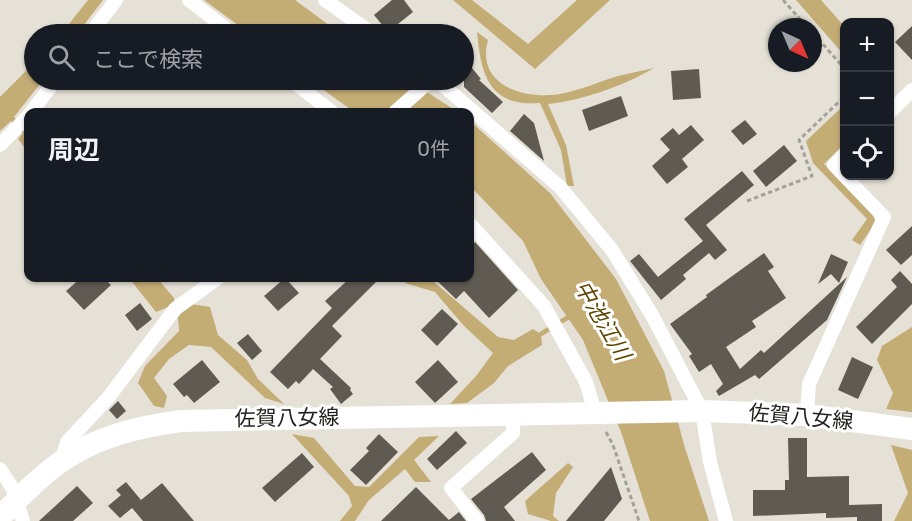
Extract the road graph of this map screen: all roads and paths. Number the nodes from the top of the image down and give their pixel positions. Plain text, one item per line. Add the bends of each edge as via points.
1 (117, 0) edge
2 (189, 0) edge
3 (324, 0) edge
4 (783, 0) edge
5 (799, 18) edge
6 (98, 24) edge
7 (220, 24) edge
8 (359, 24) edge
9 (822, 43) edge
10 (840, 63) edge
11 (48, 90) edge
12 (304, 90) edge
13 (421, 90) edge
14 (445, 90) edge
15 (912, 90) edge
16 (840, 101) edge
17 (35, 108) edge
18 (327, 108) edge
19 (401, 108) edge
20 (466, 108) edge
21 (894, 108) edge
22 (474, 115) edge
23 (24, 120) edge
24 (0, 145) edge
25 (840, 159) edge
26 (840, 171) edge
27 (848, 180) edge
28 (747, 201) dead end
29 (474, 228) edge
30 (212, 282) edge
31 (696, 411) junction
32 (600, 412) junction
33 (513, 413) junction
34 (807, 415) junction
35 (912, 429) edge
36 (61, 462) junction
37 (0, 469) edge
38 (20, 511) edge
39 (0, 517) edge
40 (477, 521) edge
41 (639, 521) edge
42 (726, 521) edge

1 - 6 street
2 - 7 street
3 - 8 street
4 - 5 path
9 - 10 path
11 - 17 street
12 - 18 street
13 - 19 street
14 - 20 street
15 - 21 street
16 - 28 path via 799,140 812,176
22 - 31 street via 560,187 612,250 652,315
23 - 24 street
25 - 26 street via 834,165
27 - 34 street via 884,217 809,384
29 - 32 street via 544,306
30 - 36 street via 178,306 108,398 67,442
31 - 32 main road, 佐賀八女線
31 - 34 main road, 佐賀八女線
31 - 42 street
32 - 33 main road, 佐賀八女線
32 - 41 path
33 - 36 main road, 佐賀八女線 via 181,421 118,433
33 - 40 street via 513,432 452,488
34 - 35 main road, 佐賀八女線
36 - 38 main road, 佐賀八女線
37 - 38 street via 13,489
38 - 39 main road, 佐賀八女線

